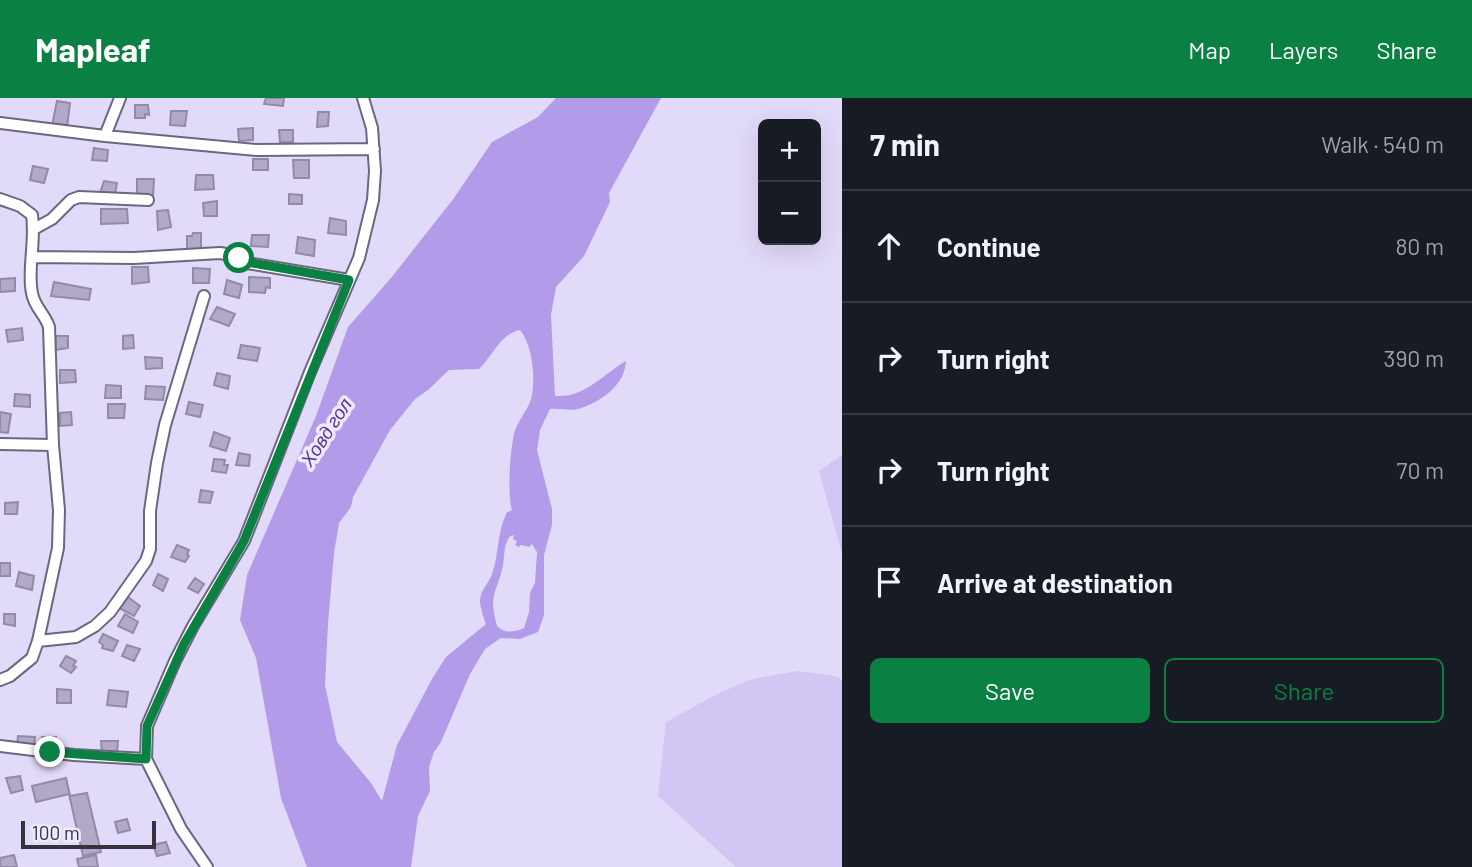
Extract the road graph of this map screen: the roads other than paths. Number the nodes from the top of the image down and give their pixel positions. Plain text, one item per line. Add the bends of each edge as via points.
1 (120, 98) edge
2 (363, 98) edge
3 (0, 123) edge
4 (105, 136) junction
5 (374, 149) junction
6 (0, 199) edge
7 (148, 200) dead end
8 (34, 229) junction
9 (33, 257) junction
10 (349, 280) junction
11 (204, 296) dead end
12 (0, 444) edge
13 (52, 445) junction
14 (38, 641) junction
15 (0, 680) edge
16 (0, 746) edge
17 (146, 759) junction
18 (207, 867) edge

1 - 4 street
2 - 5 street
3 - 4 street
4 - 5 street via 257,150
5 - 10 street via 373,200
6 - 8 street via 20,205 32,215
7 - 8 street via 79,197
8 - 9 street
9 - 10 street via 220,253
9 - 13 street via 32,293 49,327
10 - 17 street via 244,541 194,626 147,726
11 - 14 street via 165,425 146,561 95,626 76,638
12 - 13 street
13 - 14 street via 58,548
14 - 15 street via 32,658
16 - 17 street
17 - 18 street via 181,829

